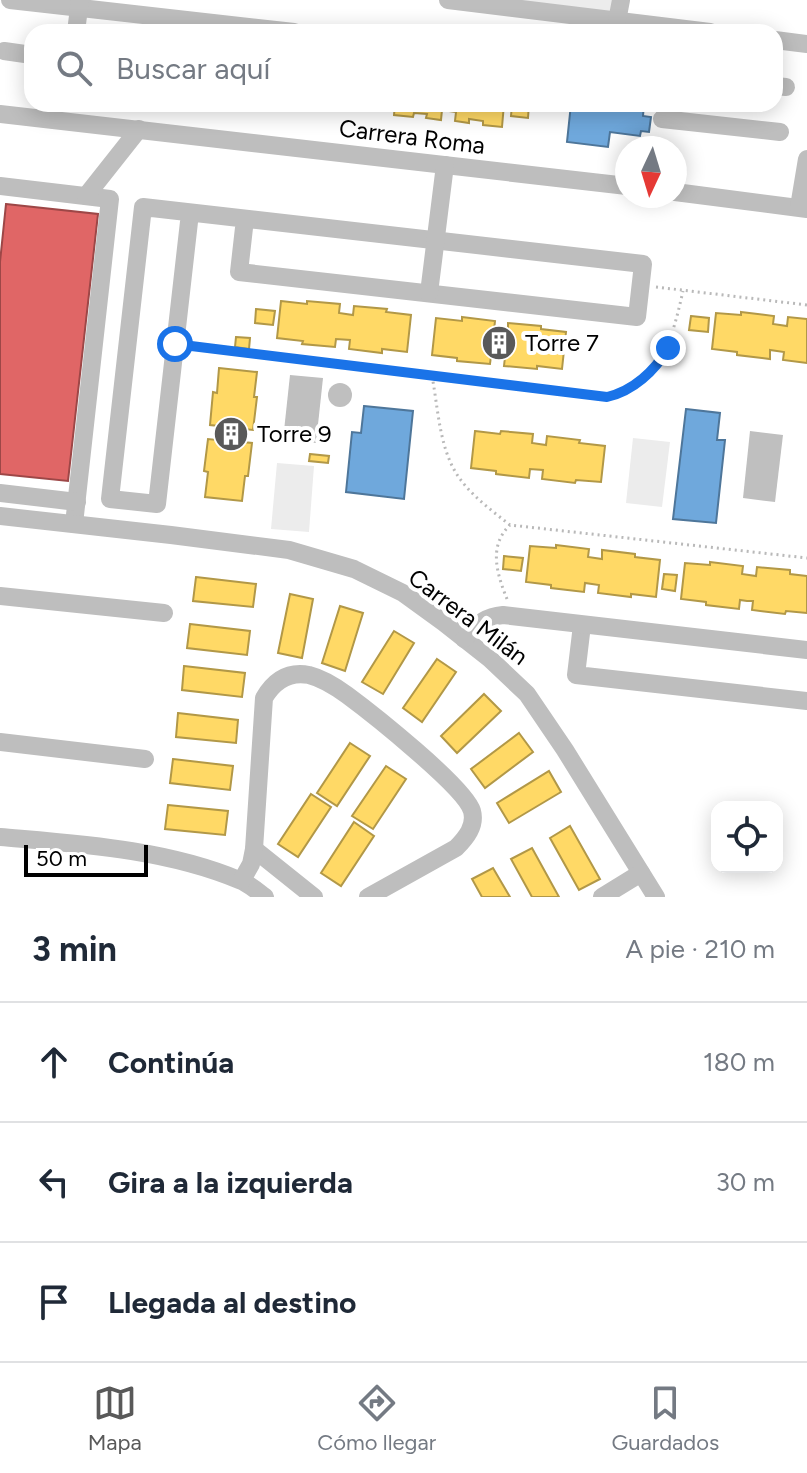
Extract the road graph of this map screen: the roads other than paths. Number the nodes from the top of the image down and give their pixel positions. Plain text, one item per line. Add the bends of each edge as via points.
1 (10, 0) edge
2 (448, 0) edge
3 (621, 0) edge
4 (80, 4) edge
5 (617, 21) junction
6 (77, 24) edge
7 (233, 24) edge
8 (642, 24) edge
9 (783, 41) edge
10 (807, 44) edge
11 (4, 51) dead end
12 (24, 54) edge
13 (698, 113) edge
14 (0, 114) edge
15 (662, 119) dead end
16 (139, 129) junction
17 (780, 132) dead end
18 (807, 159) edge
19 (445, 165) junction
20 (615, 185) edge
21 (0, 186) edge
22 (687, 194) edge
23 (86, 196) junction
24 (803, 208) edge
25 (190, 213) junction
26 (245, 219) junction
27 (436, 240) junction
28 (429, 293) junction
29 (0, 493) edge
30 (77, 502) junction
31 (0, 516) edge
32 (74, 524) junction
33 (0, 596) edge
34 (164, 613) dead end
35 (582, 625) junction
36 (464, 639) junction
37 (807, 650) edge
38 (807, 701) edge
39 (0, 742) edge
40 (145, 759) dead end
41 (0, 837) edge
42 (254, 849) junction
43 (641, 873) junction
44 (242, 880) junction
45 (265, 897) edge
46 (314, 897) edge
47 (368, 897) edge
48 (602, 897) edge
49 (656, 897) edge

1 - 4 street
2 - 5 street
3 - 5 street
4 - 6 street
4 - 7 street
5 - 8 street
9 - 10 street
11 - 12 street
13 - 15 street
13 - 17 street
14 - 16 street, Carrera Roma
16 - 19 street, Carrera Roma
16 - 23 street
18 - 24 street
19 - 20 street, Carrera Roma
19 - 27 street
21 - 23 street
22 - 24 street
23 - 30 street via 110,199
25 - 25 street via 157,504 110,499 143,207
25 - 26 street
26 - 27 street
26 - 28 street via 239,272
27 - 28 street
27 - 28 street via 643,264 637,317
29 - 30 street
30 - 32 street
31 - 32 street, Carrera Milán
32 - 36 street, Carrera Milán via 289,550 354,569 403,593
33 - 34 street
35 - 36 street via 503,615 488,617
35 - 37 street
35 - 38 street via 576,675
36 - 43 street, Carrera Milán via 527,694
39 - 40 street
41 - 44 street via 111,847
42 - 44 street
42 - 46 street
42 - 47 street via 264,698 279,679 308,675 345,694 438,770 471,807 469,833 456,848
43 - 48 street
43 - 49 street, Carrera Milán
44 - 45 street

